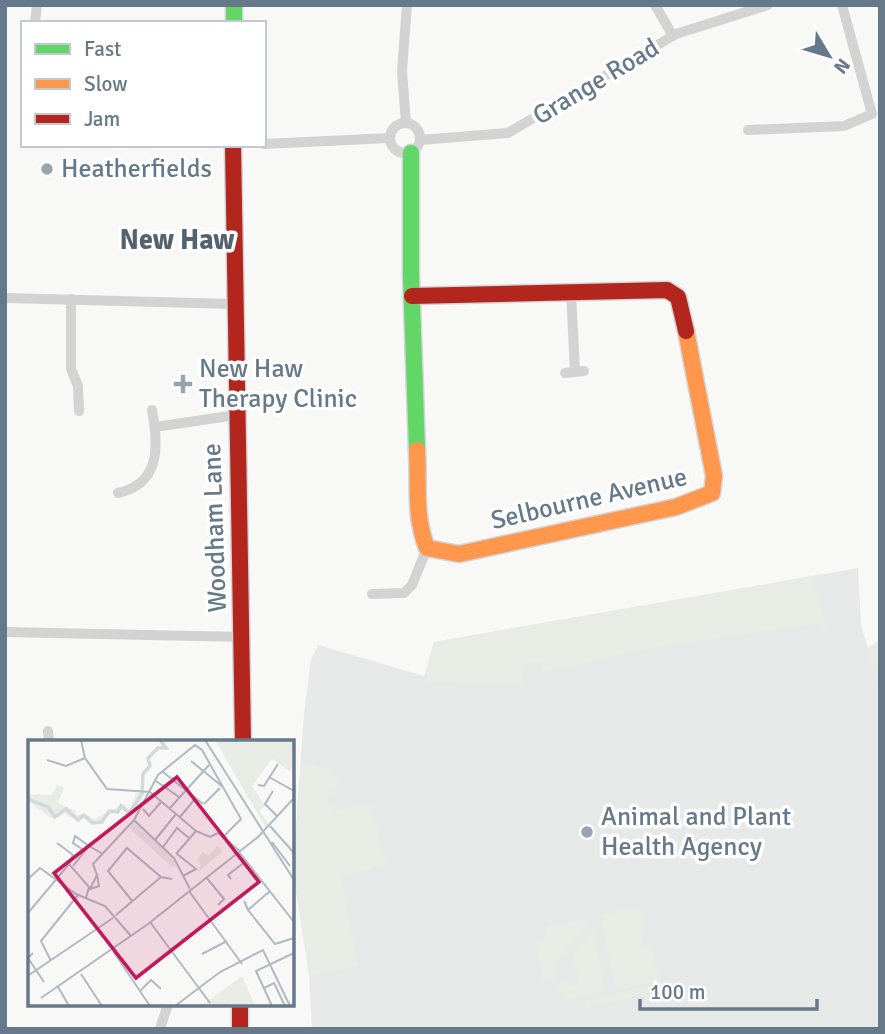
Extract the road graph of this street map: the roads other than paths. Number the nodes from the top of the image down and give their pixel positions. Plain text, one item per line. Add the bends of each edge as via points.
1 (407, 5) edge
2 (655, 5) edge
3 (768, 5) edge
4 (842, 5) edge
5 (673, 36) junction
6 (406, 123) junction
7 (748, 130) dead end
8 (389, 138) junction
9 (266, 144) edge
10 (416, 146) junction
11 (233, 147) edge
12 (571, 292) junction
13 (412, 296) junction
14 (5, 298) edge
15 (71, 299) junction
16 (233, 304) junction
17 (575, 372) dead end
18 (152, 410) dead end
19 (79, 411) dead end
20 (236, 415) junction
21 (155, 427) junction
22 (146, 480) junction
23 (157, 488) dead end
24 (118, 494) dead end
25 (427, 548) junction
26 (372, 594) dead end
27 (392, 594) junction
28 (392, 606) dead end
29 (5, 632) edge
30 (244, 637) junction
31 (243, 740) edge
32 (167, 1006) edge
33 (240, 1006) edge
34 (160, 1029) edge
35 (240, 1029) edge

1 - 6 street via 402,71
2 - 5 street
3 - 5 street, Grange Road
4 - 7 street via 872,114 844,126
5 - 10 street, Grange Road via 508,133
6 - 8 street via 397,125
6 - 10 street via 418,131
8 - 9 street
8 - 10 street via 396,151
10 - 13 street
11 - 16 street, Woodham Lane
12 - 13 street, Selbourne Avenue
12 - 17 street
12 - 25 street, Selbourne Avenue via 667,290 678,297 714,477 712,493 676,508 459,554
13 - 25 street via 421,526
14 - 15 street
15 - 16 street
15 - 19 street via 71,369 78,386
16 - 20 street, Woodham Lane
18 - 21 street
20 - 21 street
20 - 30 street, Woodham Lane
21 - 22 street via 153,467
22 - 23 street
22 - 24 street
25 - 27 street via 412,585 404,593
26 - 27 street
27 - 28 street
29 - 30 street
30 - 31 street, Woodham Lane
32 - 34 street
33 - 35 street

